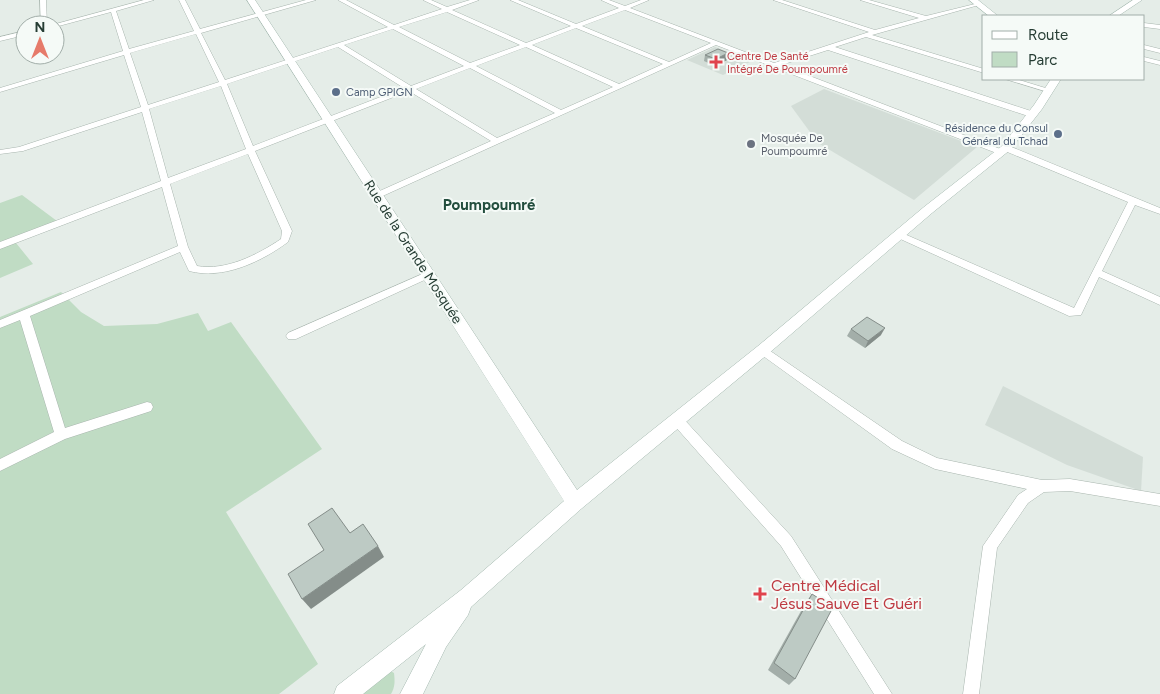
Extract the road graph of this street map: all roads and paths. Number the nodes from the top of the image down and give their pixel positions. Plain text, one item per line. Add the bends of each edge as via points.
1 (43, 0) edge
2 (116, 0) edge
3 (151, 0) edge
4 (182, 0) edge
5 (251, 0) edge
6 (313, 0) edge
7 (341, 0) edge
8 (426, 0) edge
9 (476, 0) edge
10 (513, 0) edge
11 (604, 0) edge
12 (646, 0) edge
13 (776, 0) edge
14 (862, 0) edge
15 (1138, 0) edge
16 (975, 2) edge
17 (625, 8) junction
18 (116, 9) junction
19 (447, 9) junction
20 (44, 15) edge
21 (260, 15) junction
22 (993, 15) edge
23 (1115, 15) edge
24 (925, 18) junction
25 (65, 22) edge
26 (1145, 25) edge
27 (395, 26) junction
28 (576, 26) junction
29 (1160, 27) edge
30 (198, 32) junction
31 (875, 32) junction
32 (15, 35) edge
33 (865, 36) junction
34 (898, 37) junction
35 (0, 39) edge
36 (716, 43) junction
37 (339, 45) junction
38 (523, 45) junction
39 (827, 47) junction
40 (1145, 47) edge
41 (1160, 51) edge
42 (127, 52) junction
43 (1145, 59) edge
44 (290, 61) junction
45 (1160, 63) edge
46 (668, 64) junction
47 (774, 64) junction
48 (468, 67) junction
49 (982, 70) edge
50 (1016, 80) edge
51 (223, 83) junction
52 (1052, 85) edge
53 (617, 86) junction
54 (411, 88) junction
55 (0, 90) edge
56 (145, 108) junction
57 (560, 112) junction
58 (1031, 114) junction
59 (328, 119) junction
60 (496, 141) junction
61 (250, 149) junction
62 (1004, 150) junction
63 (2, 152) edge
64 (167, 182) junction
65 (376, 196) junction
66 (1132, 201) junction
67 (1160, 211) edge
68 (899, 236) junction
69 (0, 246) edge
70 (183, 247) junction
71 (1096, 272) junction
72 (427, 275) junction
73 (1160, 301) edge
74 (24, 314) junction
75 (0, 324) edge
76 (292, 336) dead end
77 (763, 350) junction
78 (147, 407) dead end
79 (677, 420) junction
80 (61, 435) junction
81 (0, 464) edge
82 (1042, 486) junction
83 (1160, 500) edge
84 (575, 503) junction
85 (468, 597) junction
86 (886, 692) edge
87 (345, 694) edge
88 (411, 694) edge
89 (971, 694) edge

1 - 20 street
2 - 18 street
3 - 18 street
4 - 30 street
5 - 21 main road, Rue de la Grande Mosquée
6 - 21 street
7 - 27 street
8 - 19 street
9 - 19 street
10 - 28 street
11 - 17 street
12 - 17 street
13 - 31 street
14 - 24 street
15 - 23 main road
16 - 22 main road
16 - 24 street
17 - 28 street
17 - 36 street
18 - 25 street
18 - 42 street
19 - 27 street
19 - 38 street
21 - 30 street
21 - 44 main road, Rue de la Grande Mosquée
24 - 34 street
26 - 29 street
27 - 37 street
27 - 48 street
28 - 38 street
28 - 46 street
30 - 42 street
30 - 51 street
31 - 33 street
31 - 34 street
32 - 35 street
33 - 34 street
33 - 39 street
34 - 49 street
36 - 46 street
36 - 47 street
37 - 44 street
37 - 54 street
38 - 48 street
38 - 53 street
39 - 47 street
39 - 58 street
40 - 41 street
42 - 55 street
42 - 56 street
43 - 45 street
44 - 51 street
44 - 59 main road, Rue de la Grande Mosquée
46 - 53 street
47 - 62 street
48 - 54 street
48 - 57 street
50 - 52 street
51 - 56 street
51 - 61 street
52 - 58 main road
53 - 57 street
54 - 59 street
54 - 60 street
56 - 63 street
56 - 64 street
57 - 60 street
58 - 62 main road
59 - 61 street
59 - 65 main road, Rue de la Grande Mosquée
60 - 65 street
61 - 64 street
61 - 70 street via 287,231 285,240 245,262 209,272 193,269
62 - 66 street
62 - 68 main road
64 - 69 street
64 - 70 street
65 - 72 main road, Rue de la Grande Mosquée
66 - 67 street
66 - 71 street
68 - 71 street via 1069,312 1077,312
68 - 77 main road
70 - 74 street
71 - 73 street
72 - 76 street
72 - 84 main road, Rue de la Grande Mosquée
74 - 75 street
74 - 80 street
77 - 79 main road
77 - 82 street via 897,445 935,463
78 - 80 street
79 - 84 main road
79 - 86 street via 786,541
80 - 81 street
82 - 83 street via 1070,485
82 - 89 street via 1023,499 990,546
84 - 85 main road
85 - 87 main road
85 - 88 main road

